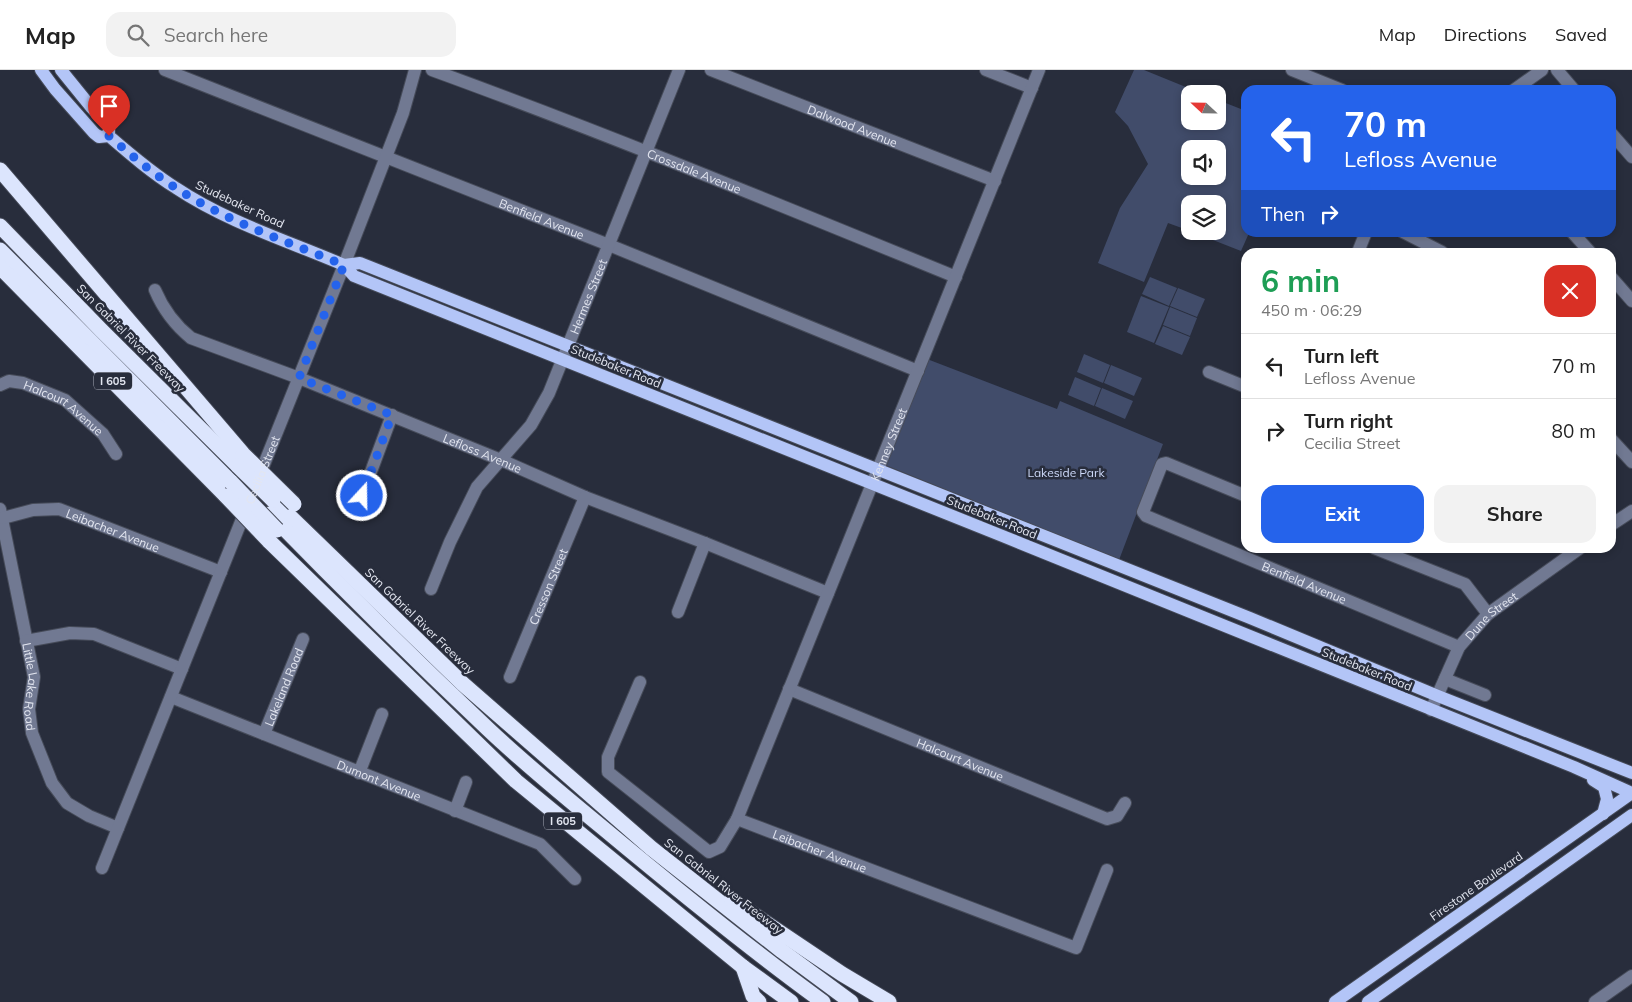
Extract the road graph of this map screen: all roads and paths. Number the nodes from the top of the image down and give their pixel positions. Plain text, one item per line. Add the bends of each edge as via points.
1 (41, 70) edge
2 (61, 70) edge
3 (165, 70) edge
4 (415, 70) edge
5 (432, 70) edge
6 (679, 70) edge
7 (711, 70) edge
8 (986, 70) edge
9 (1040, 70) edge
10 (1292, 70) edge
11 (1542, 70) edge
12 (1557, 70) edge
13 (1330, 85) edge
14 (1521, 85) edge
15 (1570, 85) edge
16 (1032, 88) junction
17 (109, 136) junction
18 (1616, 139) edge
19 (646, 151) junction
20 (385, 157) junction
21 (1632, 157) edge
22 (0, 164) edge
23 (0, 170) edge
24 (995, 181) junction
25 (20, 194) junction
26 (0, 226) edge
27 (1413, 237) edge
28 (1576, 237) edge
29 (609, 245) junction
30 (1434, 248) edge
31 (1586, 248) edge
32 (0, 250) edge
33 (344, 265) junction
34 (0, 267) edge
35 (956, 277) junction
36 (1616, 283) edge
37 (155, 290) dead end
38 (1632, 301) edge
39 (568, 346) junction
40 (562, 359) junction
41 (918, 371) junction
42 (1209, 372) dead end
43 (299, 378) junction
44 (0, 385) edge
45 (1241, 385) edge
46 (392, 415) junction
47 (1616, 444) edge
48 (116, 454) dead end
49 (501, 460) junction
50 (1632, 462) edge
51 (878, 470) junction
52 (234, 475) junction
53 (872, 484) junction
54 (1241, 494) edge
55 (585, 497) junction
56 (270, 506) junction
57 (1632, 511) edge
58 (356, 512) dead end
59 (1, 513) edge
60 (1616, 522) edge
61 (273, 536) junction
62 (705, 543) junction
63 (1387, 553) edge
64 (1571, 553) edge
65 (220, 572) junction
66 (431, 589) dead end
67 (828, 593) junction
68 (378, 600) junction
69 (678, 612) dead end
70 (1488, 614) junction
71 (303, 638) dead end
72 (26, 641) junction
73 (1460, 647) junction
74 (182, 669) junction
75 (510, 677) dead end
76 (1445, 679) junction
77 (640, 682) dead end
78 (789, 689) junction
79 (1485, 695) dead end
80 (1438, 696) junction
81 (171, 697) junction
82 (1432, 710) junction
83 (382, 714) dead end
84 (1456, 720) junction
85 (1505, 722) junction
86 (264, 734) junction
87 (1494, 735) junction
88 (1542, 737) junction
89 (1574, 767) junction
90 (359, 773) junction
91 (1632, 773) edge
92 (466, 782) dead end
93 (1632, 793) edge
94 (1125, 803) dead end
95 (455, 811) junction
96 (1603, 814) junction
97 (1632, 815) edge
98 (737, 818) junction
99 (118, 828) junction
100 (651, 848) junction
101 (102, 868) dead end
102 (1107, 870) dead end
103 (575, 879) dead end
104 (1506, 882) junction
105 (1516, 898) junction
106 (1473, 905) junction
107 (1483, 921) junction
108 (1396, 958) junction
109 (743, 967) junction
110 (1407, 974) junction
111 (1632, 976) edge
112 (759, 1002) edge
113 (791, 1002) edge
114 (813, 1002) edge
115 (823, 1002) edge
116 (851, 1002) edge
117 (889, 1002) edge
118 (1335, 1002) edge
119 (1368, 1002) edge
120 (1595, 1002) edge

1 - 17 main road, Studebaker Road via 94,133 99,137
2 - 17 main road, Studebaker Road via 109,126
3 - 20 street, Benfield Avenue
4 - 20 street, Cecilia Street via 403,113
5 - 19 street, Crossdale Avenue
6 - 19 street, Hermes Street
7 - 24 street, Dalwood Avenue
8 - 16 street
9 - 16 street, Kenney Street
10 - 13 street
11 - 14 street
12 - 15 street
16 - 24 street, Kenney Street
17 - 33 main road, Studebaker Road via 157,175 204,204
18 - 21 street
19 - 29 street, Hermes Street
19 - 35 street, Crossdale Avenue
20 - 29 street, Benfield Avenue
20 - 33 street, Cecilia Street
22 - 25 highway
23 - 25 highway
24 - 35 street, Kenney Street
25 - 52 highway
26 - 52 highway, San Gabriel River Freeway / I 605
27 - 30 street
28 - 31 street
29 - 39 street, Hermes Street
29 - 41 street, Benfield Avenue
32 - 52 highway
33 - 39 main road, Studebaker Road via 360,263
33 - 40 main road, Studebaker Road via 354,276
33 - 43 street, Cecilia Street
34 - 52 highway, San Gabriel River Freeway / I 605
35 - 41 street, Kenney Street
36 - 38 street
37 - 43 street, Lefloss Avenue via 162,306 180,330 191,338
39 - 40 street, Hermes Street
39 - 51 main road, Studebaker Road
40 - 49 street, Hermes Street via 549,393 531,425
40 - 53 main road, Studebaker Road
41 - 51 street, Kenney Street
42 - 45 street
43 - 46 street, Lefloss Avenue
43 - 65 street, Cecilia Street
44 - 48 street, Halcourt Avenue via 23,383 66,400 103,434
46 - 49 street, Lefloss Avenue
46 - 58 street
47 - 50 street
49 - 55 street, Lefloss Avenue
49 - 66 street, Hermes Street via 477,487
51 - 53 street, Kenney Street
51 - 80 main road, Studebaker Road
52 - 56 highway, San Gabriel River Freeway / I 605, bridge
52 - 61 highway, San Gabriel River Freeway / I 605, bridge
52 - 68 highway, bridge via 294,504
53 - 67 street, Kenney Street
53 - 82 main road, Studebaker Road
54 - 73 street, Benfield Avenue via 1166,463 1162,464 1143,512 1146,516
55 - 62 street, Lefloss Avenue
55 - 75 street, Cresson Street
56 - 68 highway, San Gabriel River Freeway / I 605
56 - 115 highway via 424,668 489,730 675,888
57 - 60 street
59 - 65 street, Leibacher Avenue via 58,509
59 - 72 street, Little Lake Road
61 - 109 highway, San Gabriel River Freeway / I 605 via 516,782
61 - 114 highway via 471,722 582,820 697,914
62 - 67 street, Lefloss Avenue
62 - 69 street
63 - 70 street via 1465,584
64 - 70 street, Dune Street
65 - 74 street, Cecilia Street
67 - 78 street, Kenney Street
68 - 100 highway, San Gabriel River Freeway / I 605 via 463,684
70 - 73 street, Dune Street
71 - 86 street, Lakeland Road
72 - 74 street via 94,634
72 - 99 street, Little Lake Road via 34,677 29,709 32,733 52,783 67,803
73 - 76 street, Dune Street
74 - 81 street, Cecilia Street
76 - 79 street
76 - 80 street, Dune Street
77 - 98 street via 608,757 608,772 709,852 720,847
78 - 94 street, Halcourt Avenue via 1107,819 1116,816
78 - 98 street, Kenney Street
80 - 82 street, Dune Street
80 - 85 main road, Studebaker Road
81 - 86 street, Dumont Avenue
81 - 99 street, Cecilia Street
82 - 84 main road, Studebaker Road
83 - 90 street
84 - 85 main road via 1460,714 1467,713 1492,724
84 - 87 main road, Studebaker Road
85 - 88 main road, Studebaker Road
86 - 90 street, Dumont Avenue
87 - 88 main road via 1506,732 1533,742
87 - 89 main road, Studebaker Road
88 - 91 main road, Studebaker Road
89 - 93 main road, Studebaker Road
89 - 96 main road via 1576,772 1604,787
90 - 95 street, Dumont Avenue
92 - 95 street
93 - 96 main road, Firestone Boulevard
95 - 103 street, Dumont Avenue via 540,844
96 - 104 main road, Firestone Boulevard
97 - 105 main road
98 - 102 street, Leibacher Avenue via 1076,948
99 - 101 street, Cecilia Street
100 - 116 highway, San Gabriel River Freeway / I 605
100 - 117 highway
104 - 105 main road
104 - 106 main road, Firestone Boulevard
105 - 107 main road
106 - 107 main road
106 - 108 main road, Firestone Boulevard
107 - 110 main road
108 - 110 main road
108 - 118 main road, Firestone Boulevard
109 - 112 highway via 753,996
109 - 113 highway, San Gabriel River Freeway / I 605
110 - 119 main road
111 - 120 street

